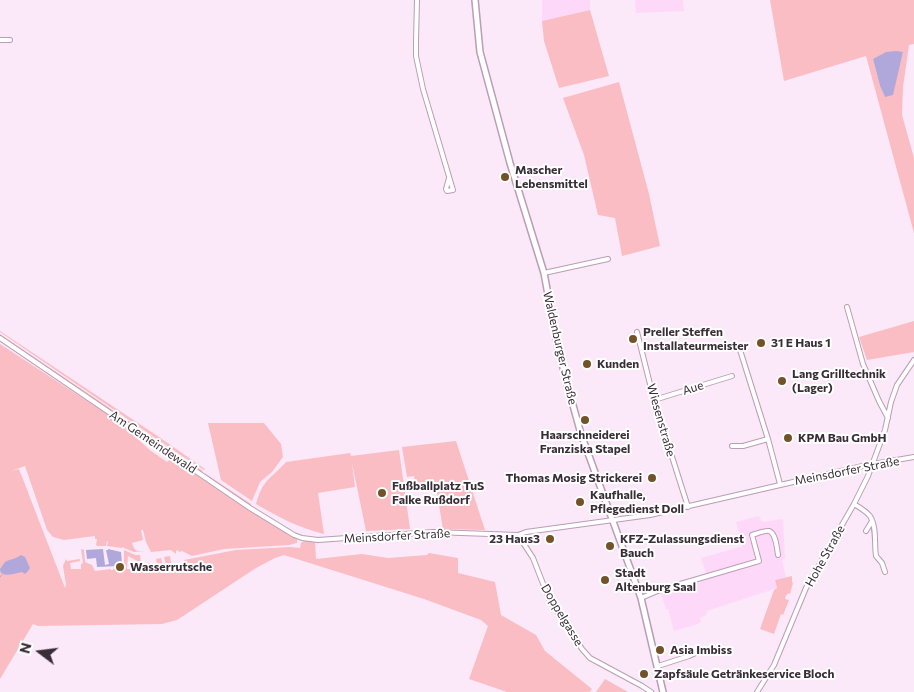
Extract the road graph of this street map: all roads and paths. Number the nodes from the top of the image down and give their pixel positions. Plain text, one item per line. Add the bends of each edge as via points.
1 (417, 0) edge
2 (475, 0) edge
3 (0, 40) edge
4 (10, 40) dead end
5 (449, 178) dead end
6 (608, 259) dead end
7 (544, 273) junction
8 (847, 307) dead end
9 (637, 332) dead end
10 (0, 338) edge
11 (740, 350) dead end
12 (914, 360) edge
13 (732, 376) dead end
14 (654, 400) junction
15 (888, 418) junction
16 (768, 439) junction
17 (732, 446) dead end
18 (914, 457) edge
19 (872, 465) junction
20 (780, 484) junction
21 (854, 504) junction
22 (688, 507) junction
23 (612, 520) junction
24 (872, 521) junction
25 (866, 531) dead end
26 (518, 535) junction
27 (309, 539) joint
28 (778, 555) dead end
29 (885, 572) dead end
30 (641, 598) junction
31 (700, 651) dead end
32 (658, 666) junction
33 (651, 692) edge
34 (664, 692) edge
35 (757, 692) edge

1 - 5 street via 416,56
2 - 7 main road, Waldenburger Straße via 480,52 488,85
3 - 4 street
6 - 7 street
7 - 23 main road, Waldenburger Straße via 568,391
8 - 15 street via 863,364
9 - 14 street, Wiesenstraße
10 - 27 street, Am Gemeindewald via 264,517
11 - 16 street, Meinsdorfer Straße
12 - 15 street, Hohe Straße via 897,384
13 - 14 street, Aue
14 - 22 street, Wiesenstraße
15 - 19 street, Hohe Straße
16 - 17 street
16 - 20 street, Meinsdorfer Straße
18 - 19 street, Meinsdorfer Straße
19 - 20 street, Meinsdorfer Straße
19 - 21 street, Hohe Straße
20 - 22 street, Meinsdorfer Straße
21 - 24 street
21 - 35 street, Hohe Straße via 806,588 774,665
22 - 23 street, Meinsdorfer Straße
23 - 26 street, Meinsdorfer Straße
23 - 30 main road, Waldenburger Straße
24 - 25 street
24 - 29 street via 876,556
26 - 27 street, Meinsdorfer Straße via 433,532
26 - 33 street, Doppelgasse via 532,558 549,599 582,649 590,658
28 - 30 street via 772,532 752,534 759,561
30 - 32 main road, Waldenburger Straße
31 - 32 street
32 - 34 main road, Waldenburger Straße

